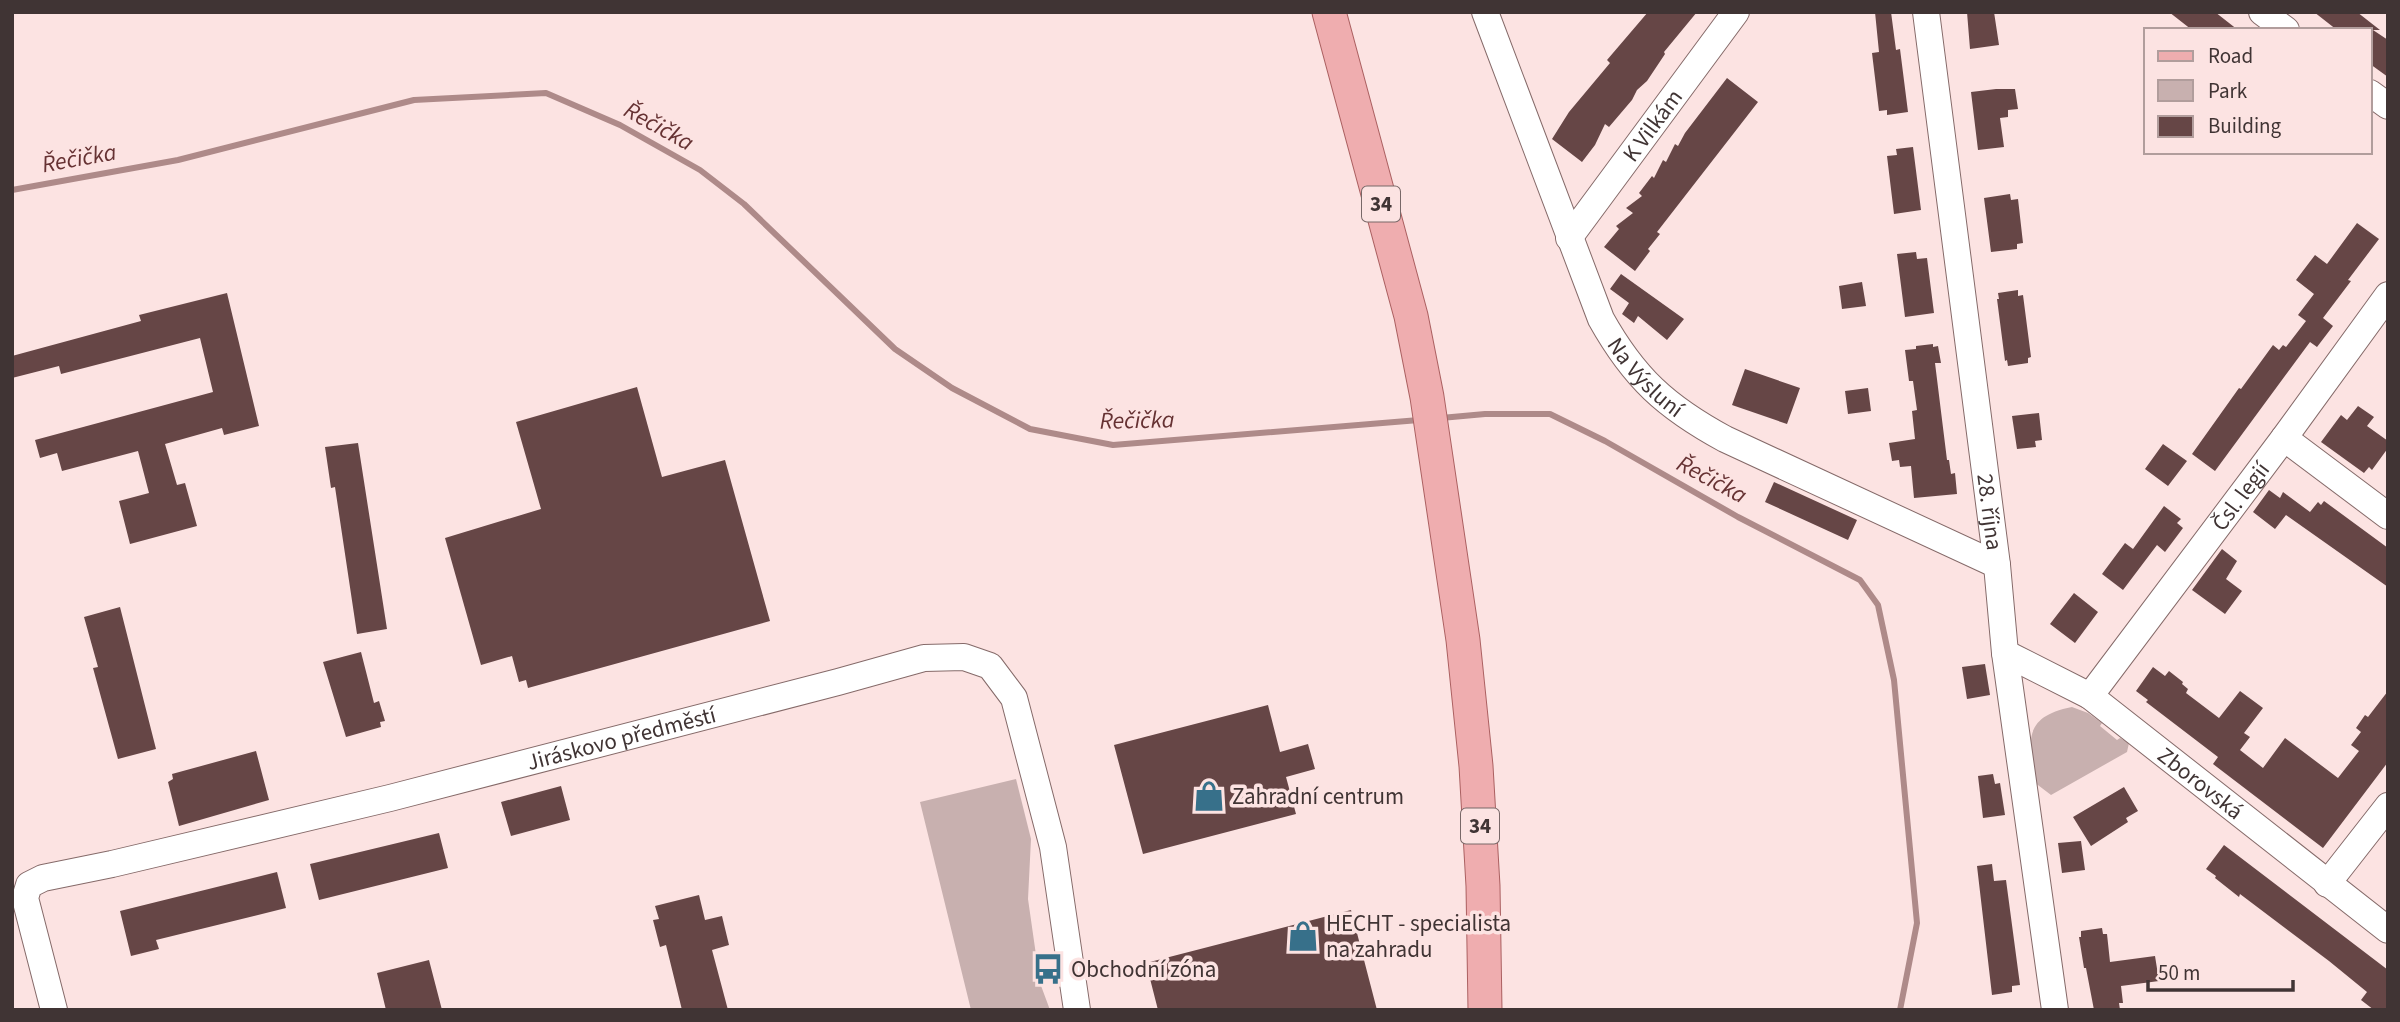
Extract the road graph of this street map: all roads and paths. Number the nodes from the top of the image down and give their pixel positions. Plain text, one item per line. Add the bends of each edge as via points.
1 (1329, 12) edge
2 (1485, 12) edge
3 (1736, 12) edge
4 (1926, 12) edge
5 (2262, 12) edge
6 (2283, 28) edge
7 (2372, 94) edge
8 (2388, 106) edge
9 (1569, 238) junction
10 (2388, 295) edge
11 (2284, 438) junction
12 (2388, 516) edge
13 (1997, 565) junction
14 (2005, 653) junction
15 (2090, 696) junction
16 (2388, 806) edge
17 (2327, 884) junction
18 (1482, 886) junction
19 (2388, 930) edge
20 (54, 1010) edge
21 (1077, 1010) edge
22 (1460, 1010) edge
23 (1485, 1010) edge
24 (2055, 1010) edge

1 - 18 main road, 34 via 1411,316 1427,397 1463,640 1480,809
2 - 9 street, Na Výsluní
3 - 9 street, K Vilkám
4 - 13 street, 28. října
5 - 6 street
7 - 8 street
9 - 13 street, Na Výsluní via 1615,345 1664,400 1725,439
10 - 11 street, Čsl. legií
11 - 12 street
11 - 15 street, Čsl. legií
13 - 14 street, 28. října
14 - 15 street, Zborovská
14 - 24 street, 28. října
15 - 17 street, Zborovská
16 - 17 street
17 - 19 street, Zborovská
18 - 22 main road
18 - 23 main road, 34
20 - 21 street, Jiráskovo předměstí via 25,898 29,885 43,878 390,798 923,658 964,657 990,666 1014,698 1053,847

